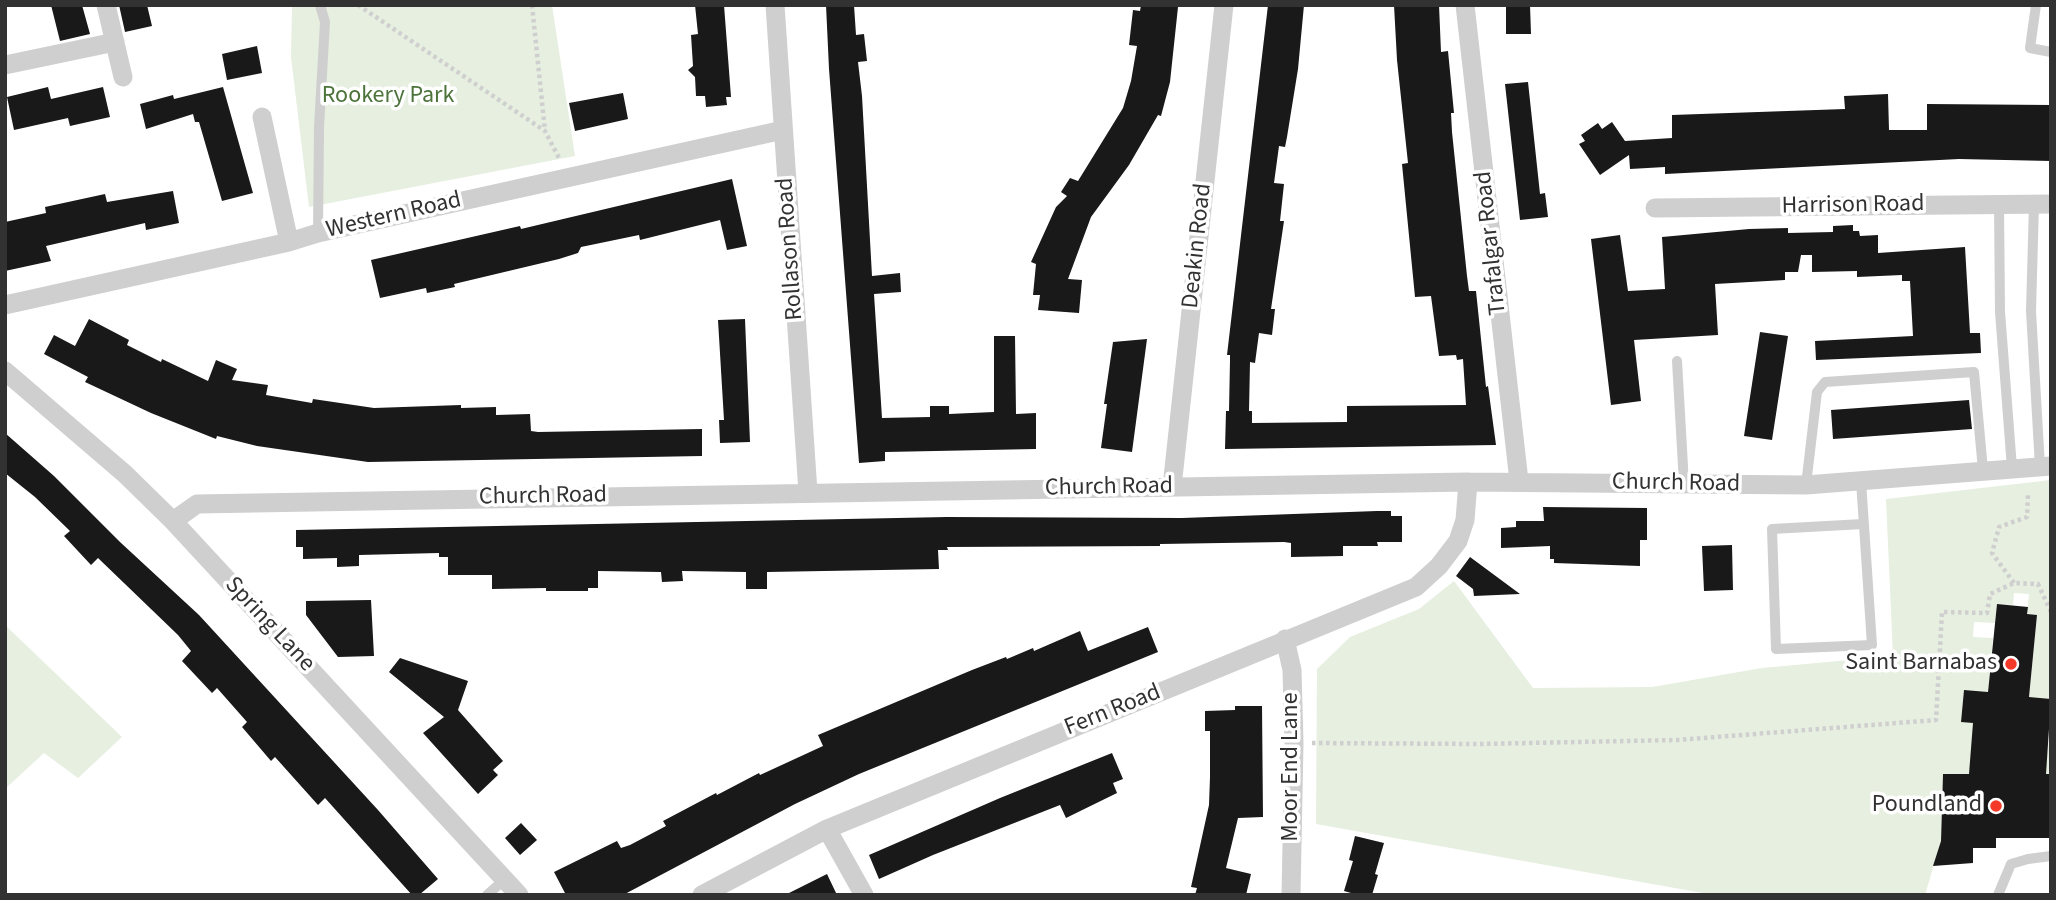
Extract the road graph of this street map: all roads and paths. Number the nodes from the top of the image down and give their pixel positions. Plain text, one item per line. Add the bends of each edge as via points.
1 (106, 5) edge
2 (320, 5) edge
3 (358, 5) edge
4 (531, 5) edge
5 (775, 5) edge
6 (1224, 5) edge
7 (1465, 5) edge
8 (2036, 5) edge
9 (115, 42) junction
10 (2051, 52) edge
11 (5, 65) edge
12 (123, 77) dead end
13 (262, 117) dead end
14 (783, 130) junction
15 (545, 131) junction
16 (568, 176) junction
17 (1999, 204) junction
18 (2042, 204) edge
19 (1655, 208) dead end
20 (318, 233) junction
21 (289, 242) junction
22 (5, 305) edge
23 (1677, 361) dead end
24 (5, 371) edge
25 (2045, 466) edge
26 (2012, 468) junction
27 (1983, 470) junction
28 (1519, 481) junction
29 (1861, 481) junction
30 (1468, 482) junction
31 (1684, 484) junction
32 (1805, 485) junction
33 (1172, 487) junction
34 (808, 492) junction
35 (2028, 495) dead end
36 (173, 521) junction
37 (1864, 524) junction
38 (2014, 583) junction
39 (2051, 612) edge
40 (1285, 639) junction
41 (1294, 743) junction
42 (827, 829) junction
43 (2051, 856) edge
44 (504, 880) junction
45 (487, 895) edge
46 (519, 895) edge
47 (702, 895) edge
48 (864, 895) edge
49 (1291, 895) edge
50 (1998, 895) edge

1 - 9 street
2 - 20 lane via 325,22 318,127
3 - 15 path
4 - 15 path
5 - 14 street, Rollason Road
6 - 33 street, Deakin Road
7 - 28 street, Trafalgar Road
8 - 10 lane via 2030,48
9 - 11 street
9 - 12 street
13 - 21 street
14 - 16 street, Western Road
14 - 34 street, Rollason Road
15 - 16 path
16 - 20 street, Western Road
17 - 18 street, Harrison Road
17 - 19 street, Harrison Road
17 - 26 lane via 2000,312
18 - 25 lane via 2031,311
20 - 21 street, Western Road
21 - 22 street, Western Road
23 - 31 lane
24 - 36 street, Spring Lane
25 - 26 street, Church Road
26 - 27 street, Church Road
27 - 29 street, Church Road
27 - 32 lane via 1974,372 1825,382 1817,392
28 - 30 street, Church Road
28 - 31 street, Church Road
29 - 32 street, Church Road
29 - 37 lane
30 - 33 street, Church Road
30 - 40 street, Fern Road via 1458,541 1416,587
31 - 32 street, Church Road
33 - 34 street, Church Road
34 - 36 street, Church Road via 197,504
35 - 38 path via 2027,517 1999,527 1992,553
36 - 44 street, Spring Lane
37 - 37 lane via 1872,645 1776,649 1772,529
38 - 39 path via 2038,584
38 - 41 path via 1990,594 1987,613 1942,612 1937,720 1677,740
40 - 41 street, Moor End Lane via 1292,670
40 - 42 street, Fern Road
41 - 49 street, Moor End Lane
42 - 47 street, Fern Road
42 - 48 street
43 - 50 lane via 2011,864
44 - 45 lane
44 - 46 street, Spring Lane

